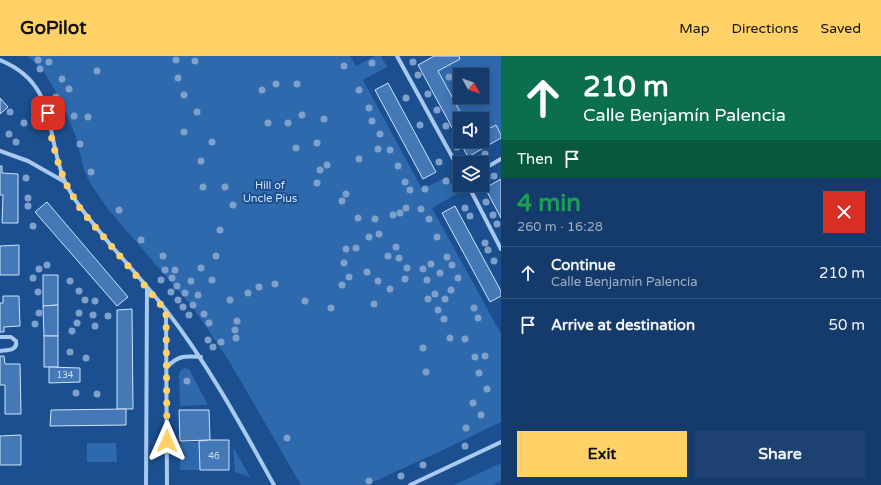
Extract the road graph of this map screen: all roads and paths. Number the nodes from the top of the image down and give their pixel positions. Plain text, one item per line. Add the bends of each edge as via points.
1 (398, 56) edge
2 (0, 60) edge
3 (0, 151) edge
4 (453, 158) edge
5 (501, 160) edge
6 (489, 166) edge
7 (65, 182) junction
8 (472, 192) edge
9 (501, 249) edge
10 (147, 288) junction
11 (166, 311) junction
12 (0, 337) edge
13 (0, 351) edge
14 (201, 357) junction
15 (167, 367) junction
16 (501, 442) edge
17 (146, 485) edge
18 (167, 485) edge
19 (274, 485) edge
20 (410, 485) edge

1 - 4 street
2 - 7 street via 28,77 39,92 48,113 52,140
3 - 7 street via 28,161
5 - 6 street
7 - 10 street via 81,210
8 - 9 street
10 - 11 street
10 - 17 street
11 - 14 street
11 - 15 street
12 - 13 street via 11,337 17,343 11,350
14 - 15 street via 180,357
14 - 19 street
15 - 18 street
16 - 20 street

